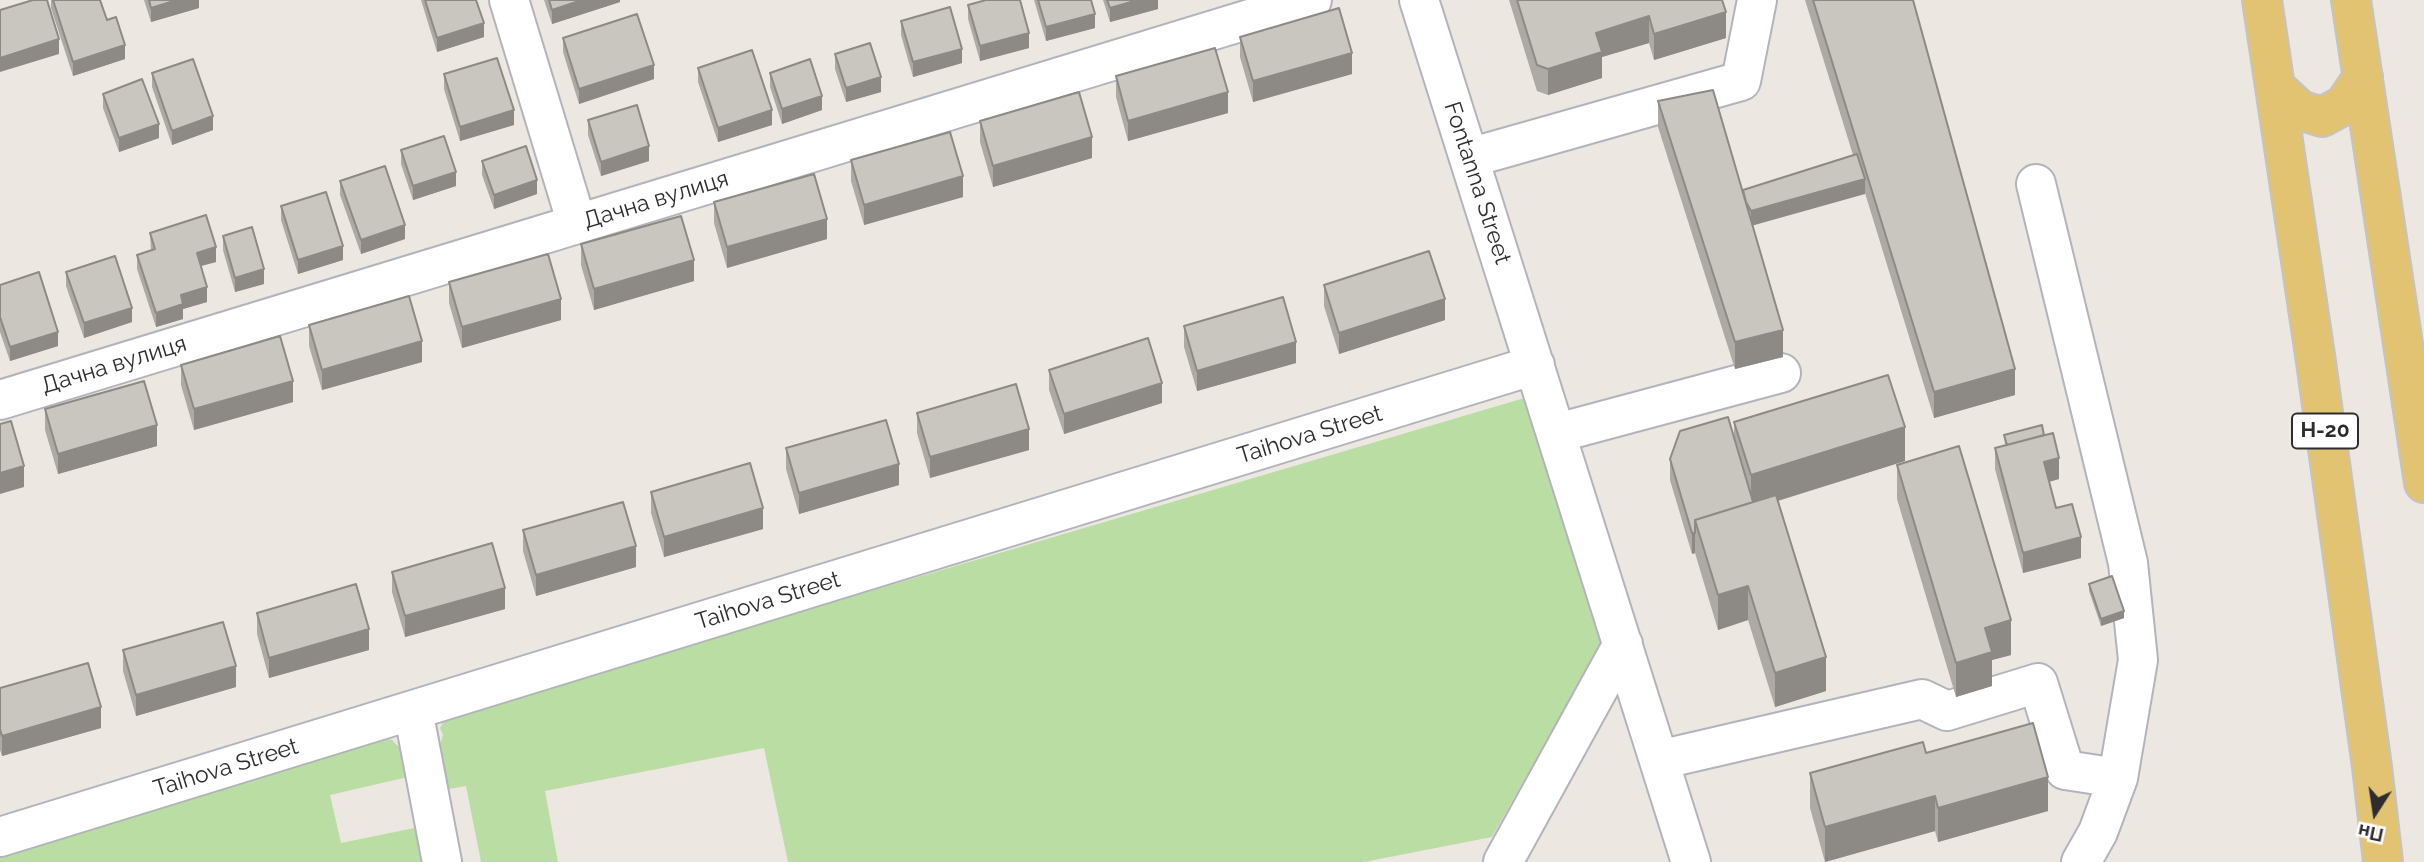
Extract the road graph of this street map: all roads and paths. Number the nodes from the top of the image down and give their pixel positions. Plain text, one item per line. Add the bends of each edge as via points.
1 (509, 0) edge
2 (1312, 0) edge
3 (1419, 0) edge
4 (1757, 0) edge
5 (2262, 0) edge
6 (2351, 0) edge
7 (2363, 77) junction
8 (2276, 88) junction
9 (1469, 158) junction
10 (2036, 184) dead end
11 (577, 224) junction
12 (1535, 365) junction
13 (1781, 373) dead end
14 (0, 400) edge
15 (1556, 433) junction
16 (2424, 483) edge
17 (1623, 644) junction
18 (413, 710) junction
19 (1659, 760) junction
20 (2118, 778) junction
21 (0, 838) edge
22 (442, 862) edge
23 (1503, 862) edge
24 (1691, 862) edge
25 (2081, 862) edge
26 (2383, 862) edge

1 - 11 street
2 - 11 street, Дачна вулиця
3 - 9 street, Fontanna Street
4 - 9 street via 1741,81
5 - 8 main road, Н-20
6 - 7 main road
7 - 8 main road via 2344,105 2322,117 2300,110
7 - 16 main road
8 - 26 main road, Н-20
9 - 12 street, Fontanna Street
10 - 20 street via 2128,563 2138,660
11 - 14 street, Дачна вулиця
12 - 15 street, Fontanna Street
12 - 18 street, Taihova Street
13 - 15 street
15 - 17 street, Fontanna Street
17 - 19 street, Fontanna Street
17 - 23 street
18 - 21 street, Taihova Street
18 - 22 street
19 - 20 street via 1922,699 1947,711 2038,683 2065,770
19 - 24 street, Fontanna Street
20 - 25 street

